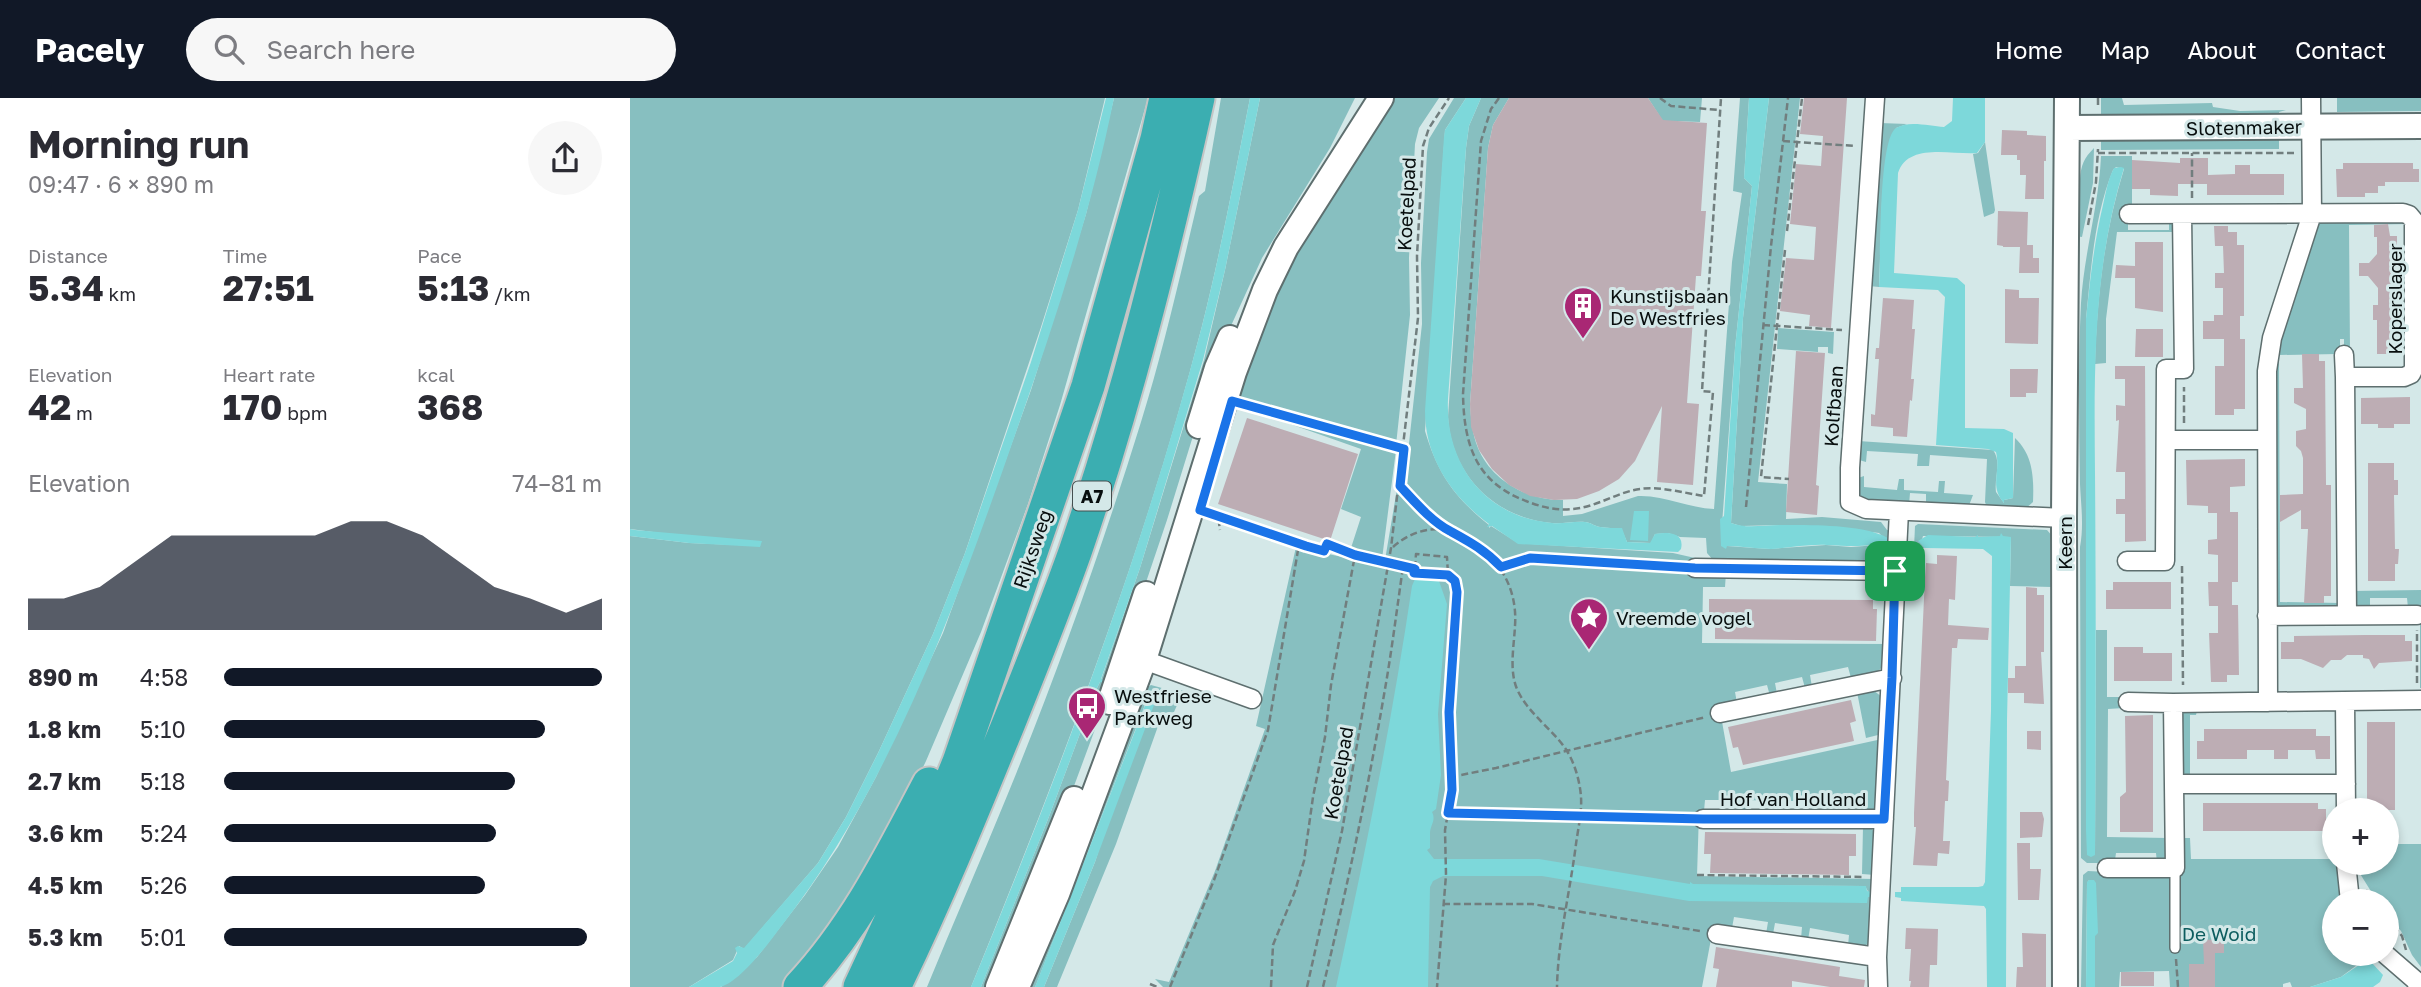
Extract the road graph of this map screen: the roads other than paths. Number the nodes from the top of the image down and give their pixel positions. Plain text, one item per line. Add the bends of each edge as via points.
1 (1166, 98) edge
2 (1198, 98) edge
3 (1361, 98) edge
4 (1381, 98) edge
5 (1875, 98) edge
6 (2067, 98) edge
7 (2311, 98) edge
8 (2421, 126) edge
9 (2311, 127) junction
10 (2067, 128) junction
11 (2129, 214) dead end
12 (2187, 214) junction
13 (2312, 214) junction
14 (2344, 355) dead end
15 (2345, 377) junction
16 (2175, 440) junction
17 (2267, 440) junction
18 (1899, 511) junction
19 (2064, 518) junction
20 (2127, 561) dead end
21 (1695, 568) road end
22 (1895, 571) junction
23 (2347, 615) junction
24 (2417, 615) road end
25 (2267, 616) junction
26 (1002, 638) junction
27 (1135, 657) junction
28 (1892, 678) junction
29 (1252, 699) dead end
30 (2419, 700) edge
31 (2345, 701) junction
32 (2128, 702) dead end
33 (2269, 702) junction
34 (2178, 703) junction
35 (1720, 713) road end
36 (2174, 784) junction
37 (2346, 784) junction
38 (2346, 798) edge
39 (970, 818) junction
40 (1703, 819) road end
41 (1884, 819) junction
42 (2107, 868) dead end
43 (2175, 868) junction
44 (1717, 934) road end
45 (2175, 948) road end
46 (1877, 957) junction
47 (2398, 966) edge
48 (800, 987) edge
49 (860, 987) edge
50 (894, 987) edge
51 (913, 987) edge
52 (998, 987) edge
53 (1017, 987) edge
54 (1878, 987) edge
55 (2065, 987) edge
56 (2419, 987) edge

1 - 26 highway, Rijksweg / A7 via 1088,386
2 - 39 highway, A7 via 1155,283 1075,551
3 - 27 street via 1236,321 1217,368
4 - 27 street via 1286,247 1265,290
5 - 18 street, Kolfbaan via 1850,502 1866,509
6 - 10 street, Keern
7 - 9 street
8 - 9 street, Slotenmaker
9 - 10 street, Slotenmaker
9 - 13 street
10 - 19 street, Keern
11 - 12 street, Koperslager
12 - 13 street, Koperslager
12 - 16 street via 2184,369 2166,369
13 - 15 street, Koperslager via 2403,213 2415,225 2414,368 2404,377
13 - 17 street via 2269,352
14 - 15 street
15 - 23 street
16 - 17 street
16 - 20 street via 2165,561
17 - 25 street
18 - 19 street, Kolfbaan
18 - 22 street, Hof van Holland
19 - 55 street, Keern
21 - 22 street
22 - 28 street, Hof van Holland
23 - 24 street
23 - 25 street
25 - 33 street
26 - 48 highway, A7 via 882,873 843,937
26 - 49 highway, Rijksweg / A7 via 959,762
27 - 29 street
27 - 52 street
27 - 53 street via 1057,894
28 - 35 street
28 - 41 street, Hof van Holland
30 - 31 street
31 - 33 street
31 - 37 street
32 - 34 street
33 - 34 street
34 - 36 street
36 - 37 street
36 - 43 street
37 - 38 street
39 - 50 highway, A7
39 - 51 highway, A7 via 944,916
40 - 41 street, Hof van Holland
41 - 46 street, Hof van Holland
42 - 43 street
43 - 45 lane
44 - 46 street
46 - 54 street, Hof van Holland
47 - 56 street

